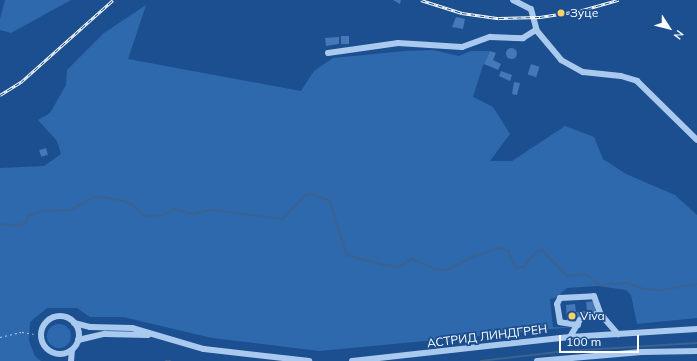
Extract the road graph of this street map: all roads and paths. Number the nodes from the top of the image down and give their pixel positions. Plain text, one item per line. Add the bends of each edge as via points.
1 (513, 0) edge
2 (536, 30) junction
3 (328, 52) dead end
4 (697, 140) edge
5 (74, 324) junction
6 (697, 329) edge
7 (34, 334) dead end
8 (618, 334) junction
9 (150, 335) junction
10 (0, 337) edge
11 (570, 338) junction
12 (78, 340) junction
13 (72, 350) junction
14 (697, 351) edge
15 (55, 354) junction
16 (62, 361) edge
17 (71, 361) edge
18 (309, 361) edge
19 (352, 361) edge
20 (537, 361) edge

1 - 2 street via 532,9
2 - 3 street via 523,38 490,37 462,47 398,42
2 - 4 street via 556,56 574,69 593,74 628,77 641,83
5 - 9 street via 132,328
5 - 12 street
5 - 15 street via 61,316 49,320 44,325 41,341 48,351
6 - 8 street, АСТРИД ЛИНДГРЕН
7 - 10 path via 22,332
8 - 11 street, АСТРИД ЛИНДГРЕН
8 - 11 street via 598,315 597,299 594,296 560,298 557,304 560,322 579,323
9 - 12 street via 101,334
9 - 18 street via 204,349
11 - 19 street, АСТРИД ЛИНДГРЕН
12 - 13 street
13 - 15 street
13 - 17 street
14 - 20 street via 642,352
15 - 16 street

